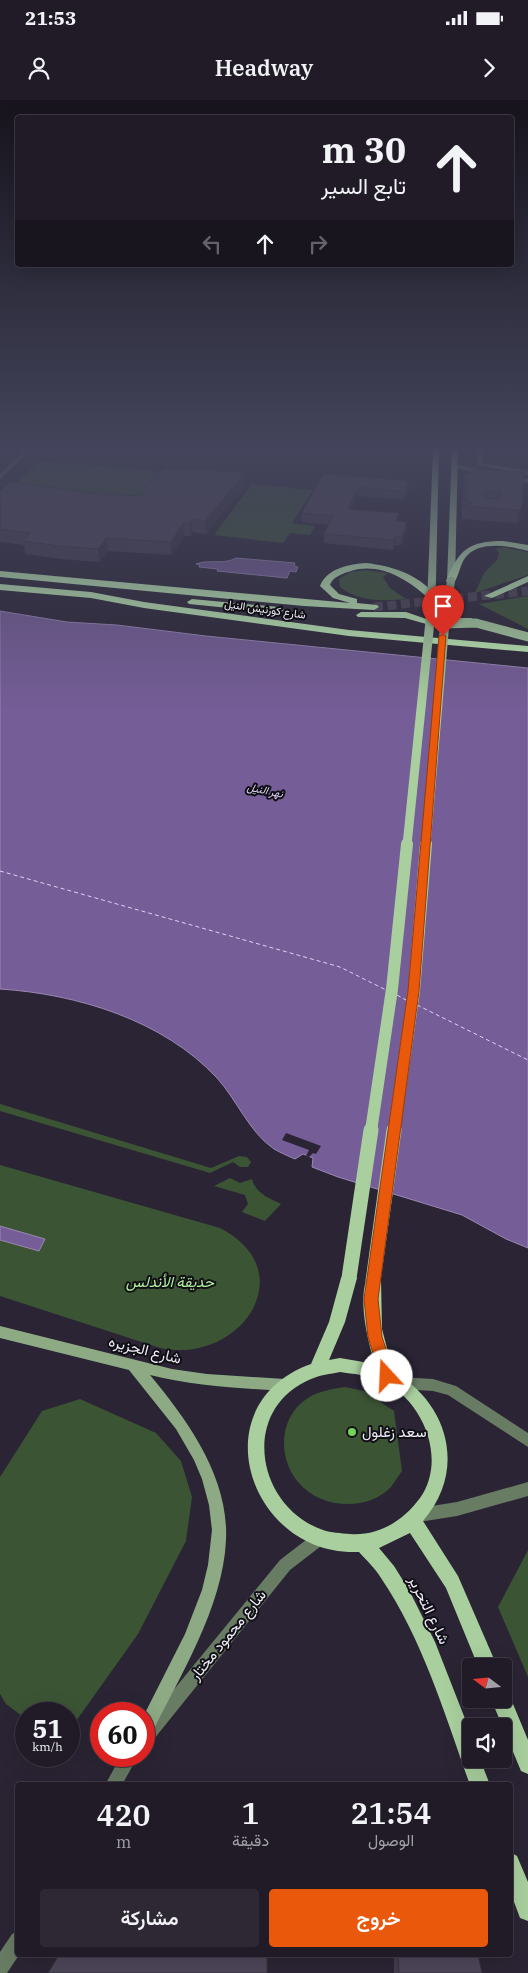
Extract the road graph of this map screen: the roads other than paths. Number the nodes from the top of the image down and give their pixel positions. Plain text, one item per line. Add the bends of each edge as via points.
1 (433, 535) edge
2 (452, 535) edge
3 (528, 548) edge
4 (0, 574) edge
5 (528, 579) edge
6 (72, 580) junction
7 (451, 581) junction
8 (0, 586) edge
9 (63, 592) junction
10 (91, 595) junction
11 (430, 595) junction
12 (489, 596) dead end
13 (430, 622) junction
14 (444, 624) junction
15 (528, 637) edge
16 (528, 649) edge
17 (0, 1332) edge
18 (132, 1364) junction
19 (317, 1369) junction
20 (393, 1379) junction
21 (286, 1385) junction
22 (528, 1441) edge
23 (528, 1489) edge
24 (416, 1518) junction
25 (320, 1538) junction
26 (363, 1543) junction
27 (485, 1658) edge
28 (505, 1708) edge
29 (155, 1709) edge
30 (155, 1725) edge
31 (528, 1764) edge
32 (124, 1767) edge
33 (115, 1782) edge
34 (479, 1782) edge
35 (513, 1871) edge
36 (528, 1910) edge
37 (15, 1945) edge
38 (0, 1968) edge

1 - 11 main road, bridge
2 - 7 main road
3 - 7 highway via 492,544 469,550 458,562
4 - 6 highway, شارع كورنيش النيل
5 - 12 highway
6 - 9 highway
6 - 11 highway, شارع كورنيش النيل via 374,607 336,596 325,586 327,580 343,570 369,567 407,576
7 - 14 main road, bridge
8 - 9 highway, شارع كورنيش النيل
9 - 10 highway, شارع كورنيش النيل
10 - 13 highway via 315,613 406,615
10 - 16 highway, شارع كورنيش النيل via 348,633
11 - 13 main road, bridge
13 - 19 main road, bridge via 392,989 349,1278 337,1322
14 - 15 main road, bridge via 485,623
14 - 20 main road, bridge via 414,991 373,1281 372,1318 377,1346
17 - 18 street, شارع الجزيره
18 - 21 street, شارع الجزيره via 207,1380
18 - 29 street via 168,1406 195,1447 213,1494 219,1540 211,1580 196,1626
19 - 20 main road via 364,1368
19 - 21 main road
20 - 22 street via 451,1390
20 - 24 main road via 421,1403 436,1430 441,1459 435,1489
21 - 25 main road via 268,1404 258,1427 254,1453 259,1480 273,1504 293,1525
23 - 24 street
24 - 26 main road via 382,1539
24 - 27 main road via 452,1582
25 - 26 main road via 332,1542
25 - 30 street, شارع محمود مختار via 285,1565
26 - 34 main road, شارع التحرير via 387,1571 410,1611
28 - 31 main road
32 - 33 street
35 - 36 main road
37 - 38 street

